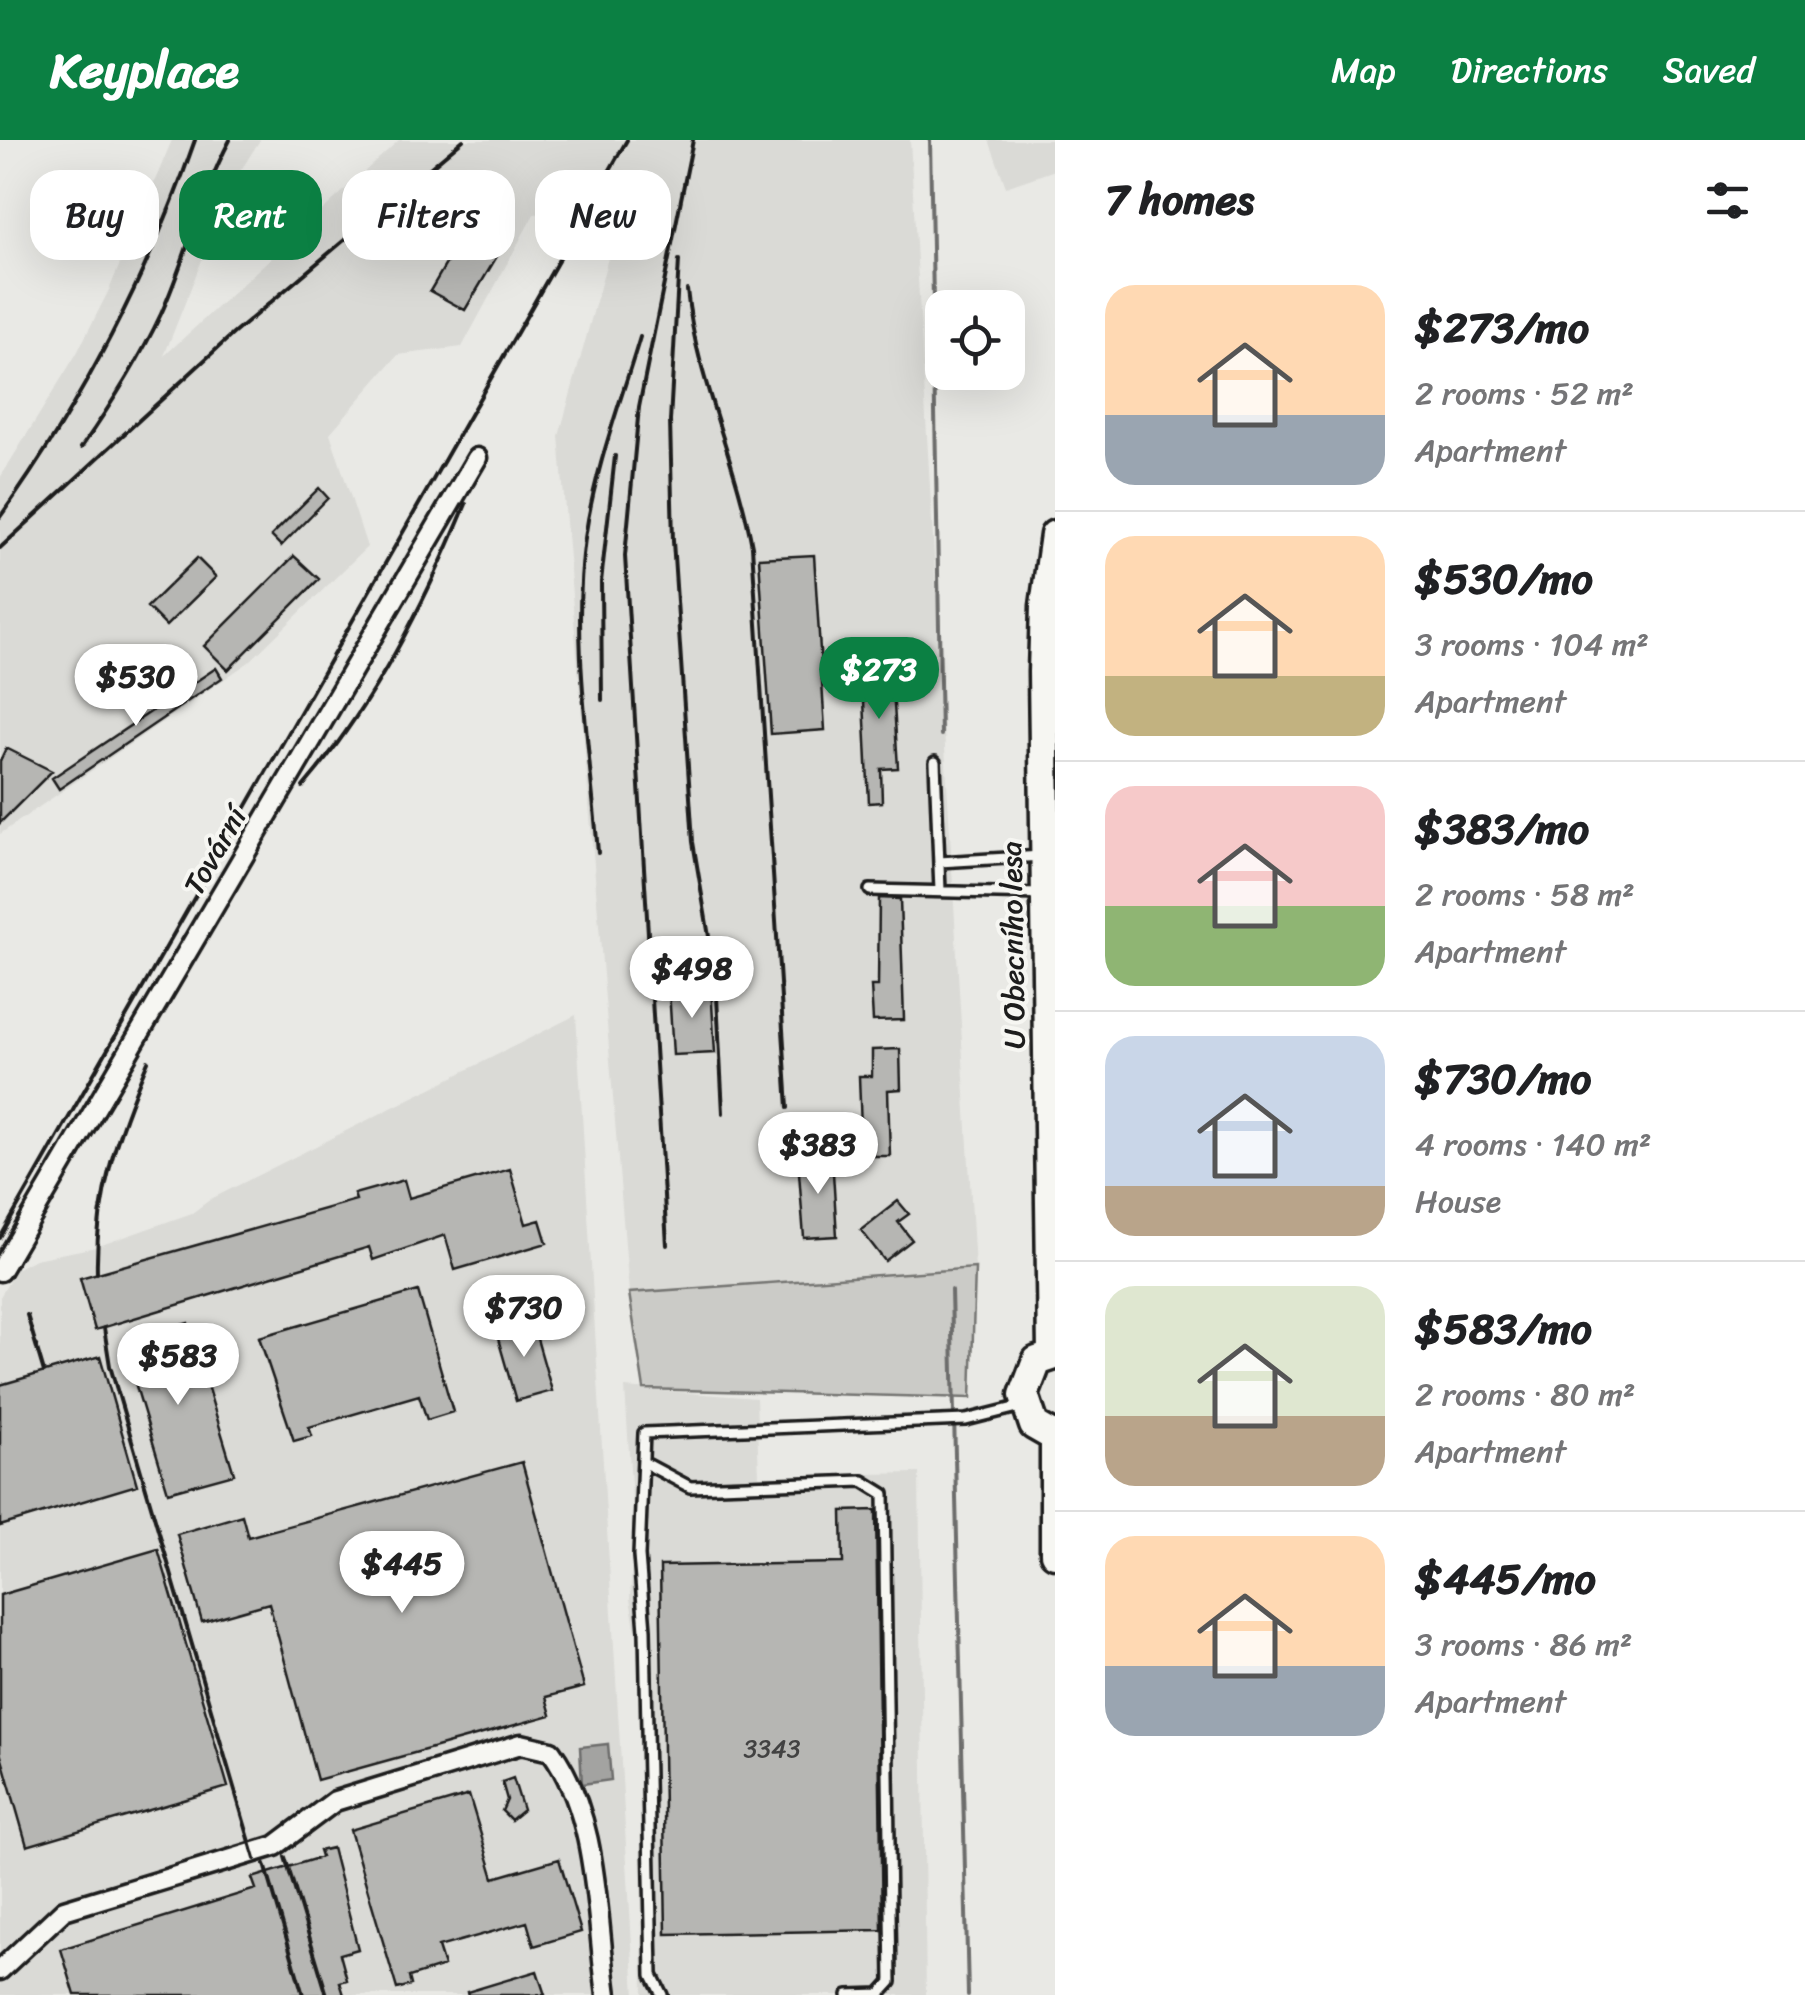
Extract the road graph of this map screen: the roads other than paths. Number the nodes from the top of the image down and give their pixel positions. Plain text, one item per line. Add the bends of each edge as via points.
1 (477, 458) dead end
2 (1055, 536) edge
3 (934, 762) dead end
4 (1045, 856) junction
5 (939, 862) junction
6 (870, 890) dead end
7 (940, 891) junction
8 (1045, 894) junction
9 (0, 1271) edge
10 (1054, 1355) edge
11 (1025, 1406) junction
12 (1055, 1438) edge
13 (643, 1462) junction
14 (1055, 1553) edge
15 (0, 1970) edge
16 (607, 1995) edge
17 (662, 1995) edge
18 (848, 1995) edge

1 - 9 street, Tovární
2 - 4 main road, U Obecního lesa via 1045,606
3 - 5 lane
4 - 5 lane
4 - 8 main road, U Obecního lesa
5 - 7 lane
6 - 7 lane
7 - 8 lane
8 - 10 main road, U Obecního lesa
10 - 11 main road, U Obecního lesa via 1032,1367
11 - 12 main road via 1040,1432
11 - 13 lane via 966,1420 644,1432
12 - 14 main road
13 - 17 lane via 639,1596 652,1976
13 - 18 lane via 690,1487 863,1481 884,1494 892,1982 880,1994
15 - 16 street via 64,1910 275,1846 334,1801 521,1744 551,1751 571,1778

